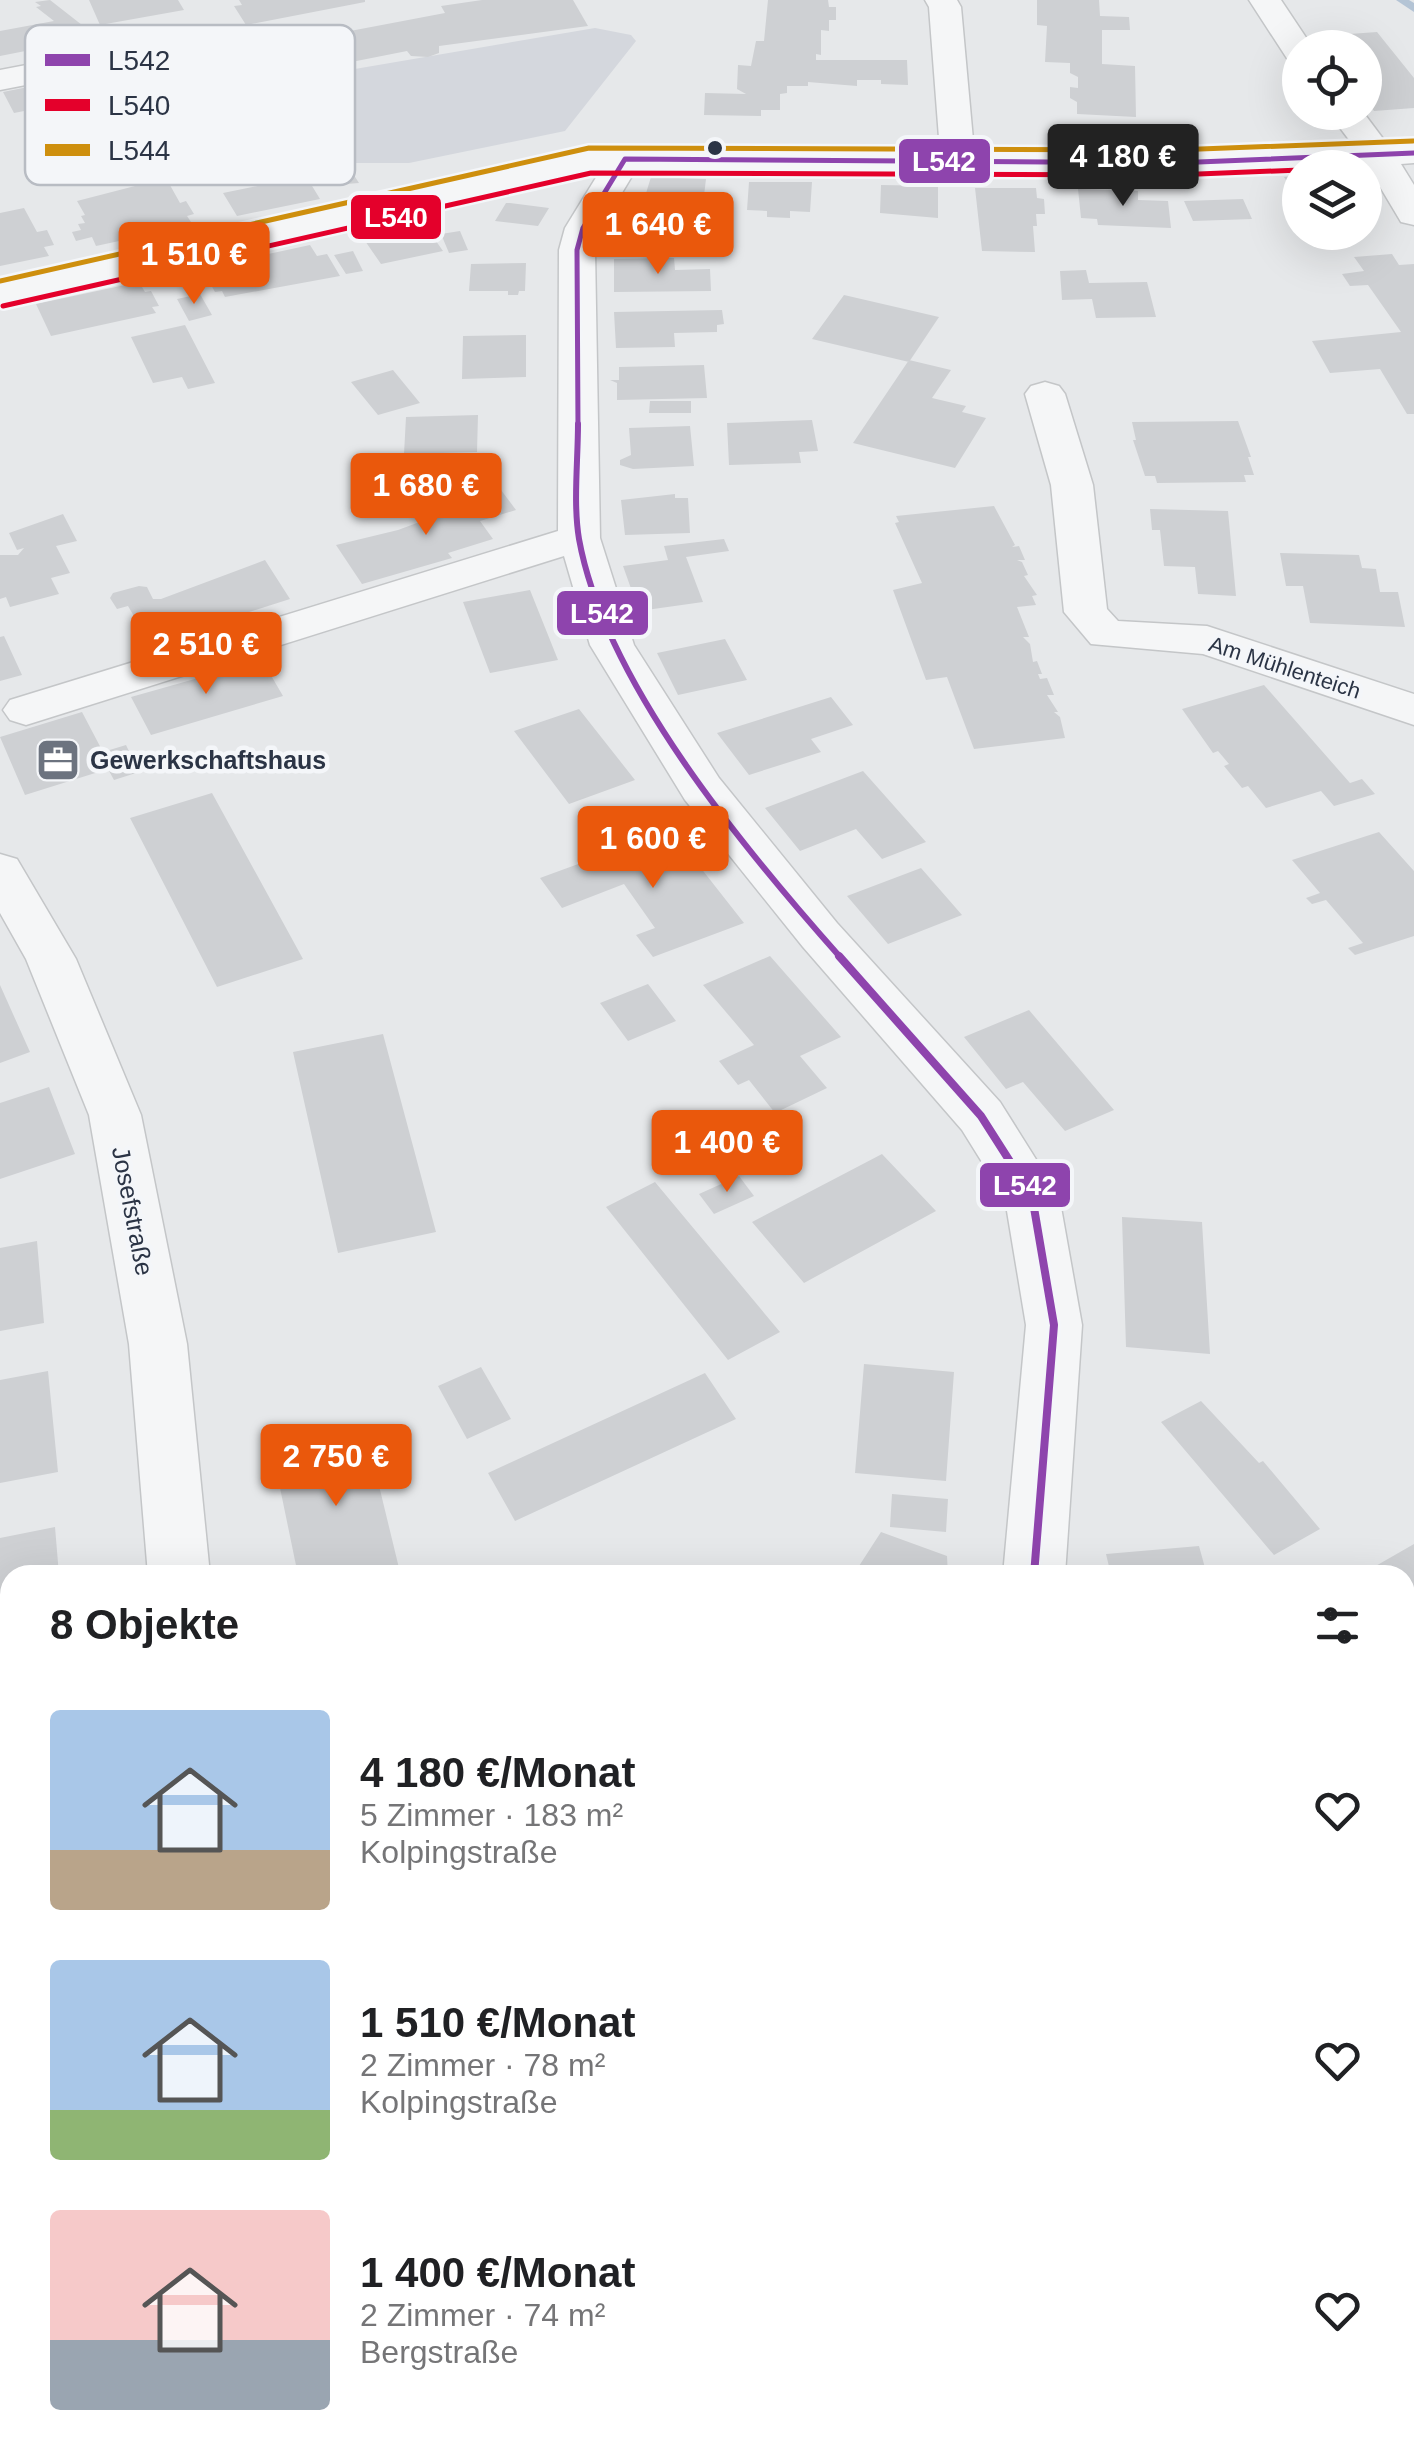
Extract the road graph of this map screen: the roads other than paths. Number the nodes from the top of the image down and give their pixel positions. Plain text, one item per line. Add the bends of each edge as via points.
1 (942, 0) edge
2 (1264, 0) edge
3 (1285, 30) edge
4 (25, 75) edge
5 (0, 80) edge
6 (1359, 130) edge
7 (1374, 150) edge
8 (1414, 152) edge
9 (1382, 155) edge
10 (1282, 159) edge
11 (625, 160) junction
12 (958, 162) junction
13 (1382, 162) edge
14 (1414, 214) edge
15 (0, 294) edge
16 (1045, 394) dead end
17 (579, 538) junction
18 (26, 710) dead end
19 (1414, 710) edge
20 (0, 871) edge
21 (179, 1565) edge
22 (1035, 1565) edge

1 - 12 street
2 - 3 street
4 - 5 street
6 - 7 street
8 - 9 street
10 - 12 street
11 - 12 street
11 - 15 street via 590,160
11 - 17 street via 582,228 578,250
13 - 14 street
16 - 19 street, Am Mühlenteich via 1072,484 1086,612 1106,634 1206,640
17 - 18 street
17 - 22 street via 612,644 702,789 980,1116 1032,1196 1054,1325
20 - 21 street, Josefstraße via 51,959 115,1115 158,1344

